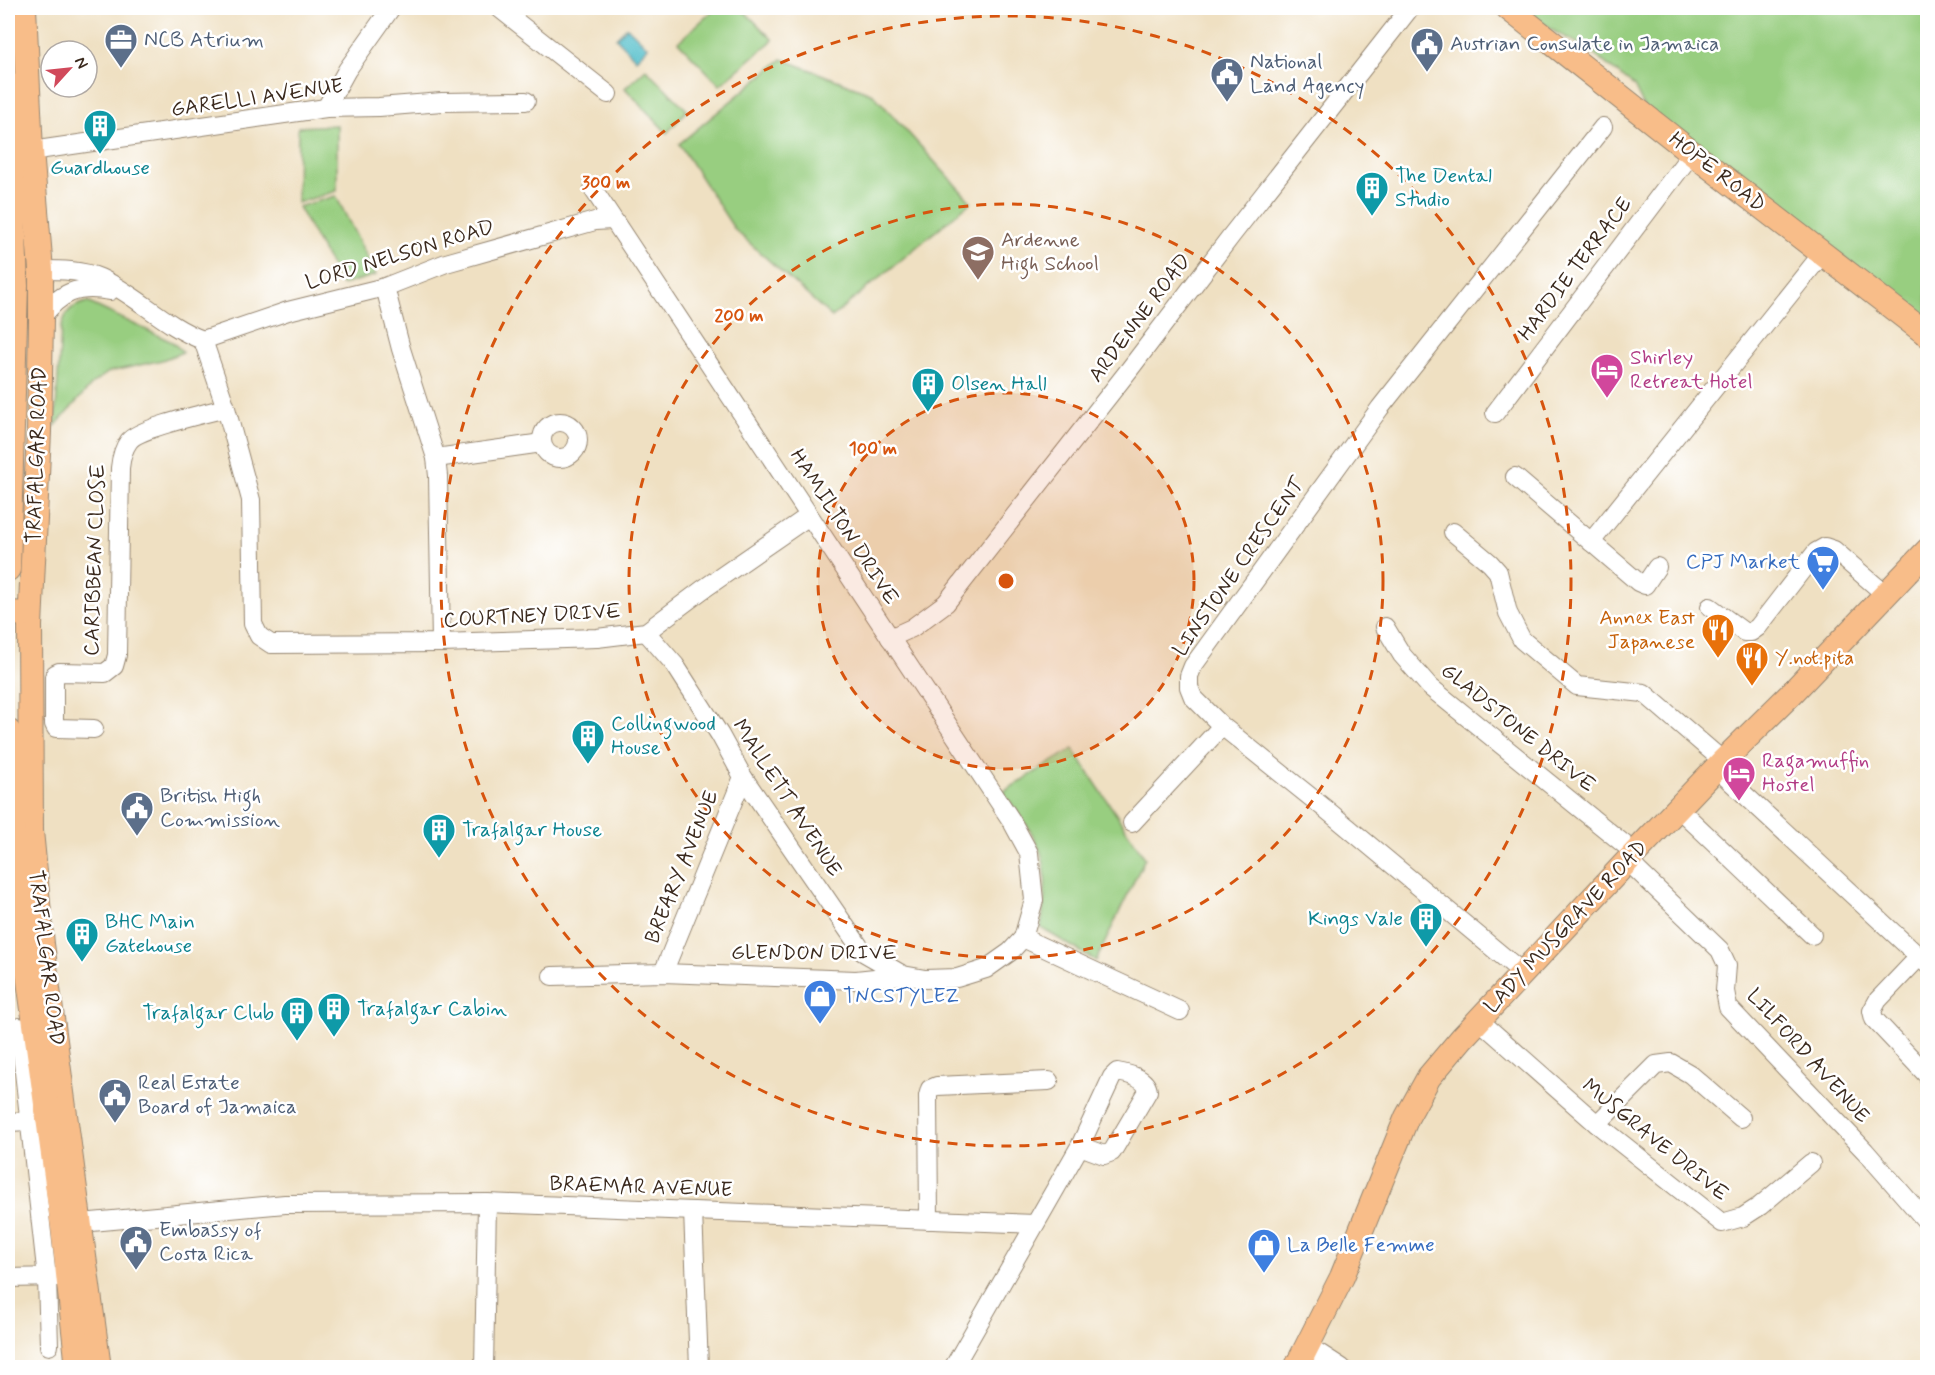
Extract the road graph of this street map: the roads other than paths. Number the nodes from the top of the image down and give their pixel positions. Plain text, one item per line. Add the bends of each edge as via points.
1 (24, 8) edge
2 (391, 8) edge
3 (499, 8) edge
4 (1410, 8) edge
5 (1508, 8) edge
6 (8, 84) edge
7 (608, 94) dead end
8 (278, 96) dead end
9 (526, 101) dead end
10 (326, 108) junction
11 (278, 115) junction
12 (1603, 127) dead end
13 (32, 151) junction
14 (1692, 153) junction
15 (593, 189) dead end
16 (612, 220) junction
17 (1821, 254) junction
18 (40, 270) junction
19 (16, 286) junction
20 (385, 287) junction
21 (129, 295) junction
22 (41, 319) junction
23 (1928, 335) edge
24 (203, 340) junction
25 (10, 381) edge
26 (226, 408) junction
27 (1495, 412) dead end
28 (542, 443) dead end
29 (436, 458) junction
30 (1515, 477) dead end
31 (809, 516) junction
32 (1453, 532) dead end
33 (1591, 542) junction
34 (1928, 550) edge
35 (1657, 567) dead end
36 (8, 568) edge
37 (1885, 594) junction
38 (1710, 607) dead end
39 (19, 619) edge
40 (1385, 627) dead end
41 (646, 632) junction
42 (890, 638) junction
43 (441, 643) junction
44 (1222, 726) junction
45 (94, 729) dead end
46 (8, 731) edge
47 (1720, 765) junction
48 (743, 777) junction
49 (1678, 808) junction
50 (1132, 823) dead end
51 (1632, 856) junction
52 (14, 917) edge
53 (1812, 935) dead end
54 (1023, 938) junction
55 (1923, 961) edge
56 (1523, 973) junction
57 (663, 974) junction
58 (552, 975) dead end
59 (903, 975) junction
60 (1180, 1011) dead end
61 (1480, 1021) junction
62 (19, 1027) dead end
63 (1928, 1076) edge
64 (1049, 1081) dead end
65 (1741, 1118) dead end
66 (30, 1121) junction
67 (8, 1122) edge
68 (1597, 1124) junction
69 (1080, 1146) junction
70 (1811, 1164) dead end
71 (487, 1203) junction
72 (693, 1211) junction
73 (929, 1220) junction
74 (81, 1223) junction
75 (1928, 1223) edge
76 (1035, 1224) junction
77 (58, 1277) junction
78 (8, 1278) edge
79 (49, 1346) dead end
80 (1308, 1346) junction
81 (78, 1368) edge
82 (99, 1368) edge
83 (483, 1368) edge
84 (699, 1368) edge
85 (953, 1368) edge
86 (1296, 1368) edge
87 (1342, 1368) edge

1 - 13 main road, TRAFALGAR ROAD
2 - 10 street via 347,70
3 - 7 street
4 - 42 street, ARDENNE ROAD via 946,603 912,628
5 - 14 main road, HOPE ROAD
6 - 19 main road, TRAFALGAR ROAD
8 - 11 street
9 - 10 street, GARELLI AVENUE
10 - 11 street, GARELLI AVENUE
11 - 13 street, GARELLI AVENUE
12 - 44 street, LINSTONE CRESCENT via 1380,408 1193,666 1189,676 1193,697
13 - 18 main road, TRAFALGAR ROAD
14 - 17 main road, HOPE ROAD
14 - 27 street, HARDIE TERRACE
15 - 16 street, HAMILTON DRIVE
16 - 20 street, LORD NELSON ROAD via 595,221 446,263
16 - 31 street, HAMILTON DRIVE
17 - 23 main road, HOPE ROAD
17 - 33 street
18 - 19 main road
18 - 21 street via 99,278
18 - 22 main road, TRAFALGAR ROAD
19 - 25 main road, TRAFALGAR ROAD
20 - 24 street, LORD NELSON ROAD via 288,311
20 - 29 street
21 - 22 street via 84,288 51,304
21 - 24 street via 186,334
22 - 39 main road, TRAFALGAR ROAD via 39,432
24 - 26 street
25 - 36 main road, TRAFALGAR ROAD
26 - 43 street, COURTNEY DRIVE via 251,500 252,611 259,636 271,644
26 - 45 street, CARIBBEAN CLOSE via 148,430 130,439 122,453 114,666 105,673 59,672 54,677 56,728
28 - 29 street
29 - 43 street
30 - 33 street
31 - 41 street, COURTNEY DRIVE
31 - 42 street, HAMILTON DRIVE
32 - 47 street via 1498,572 1514,628 1531,648 1577,686 1644,693
33 - 35 street via 1642,585
34 - 37 main road, LADY MUSGRAVE ROAD
37 - 38 street via 1834,550 1824,547 1751,632 1744,632
37 - 47 main road, LADY MUSGRAVE ROAD
39 - 74 main road, TRAFALGAR ROAD via 42,944
40 - 51 street, GLADSTONE DRIVE via 1402,655 1430,687
41 - 43 street, COURTNEY DRIVE via 597,638
41 - 48 street, MALLETT AVENUE via 675,665
42 - 54 street, HAMILTON DRIVE via 1029,853 1034,900
44 - 50 street
44 - 56 street, LINSTONE CRESCENT
46 - 52 main road, TRAFALGAR ROAD
47 - 49 main road, LADY MUSGRAVE ROAD
47 - 55 street
48 - 57 street, BREARY AVENUE
48 - 59 street, MALLETT AVENUE via 863,952
49 - 51 main road, LADY MUSGRAVE ROAD
49 - 53 street
51 - 56 main road, LADY MUSGRAVE ROAD
51 - 75 street, LILFORD AVENUE via 1638,870 1720,950 1727,965 1728,1007
52 - 77 main road, TRAFALGAR ROAD via 25,959
54 - 59 street, GLENDON DRIVE via 986,969 957,978
54 - 60 street
55 - 63 street via 1878,1000 1872,1011 1874,1019
56 - 61 main road, LADY MUSGRAVE ROAD
57 - 58 street, GLENDON DRIVE
57 - 59 street, GLENDON DRIVE via 856,980
61 - 68 street, MUSGRAVE DRIVE
61 - 80 main road, LADY MUSGRAVE ROAD via 1429,1077 1407,1117 1342,1277
62 - 66 street
64 - 73 street via 930,1089
65 - 68 street via 1671,1063 1656,1065
66 - 67 street
66 - 77 street
68 - 70 street, MUSGRAVE DRIVE via 1722,1223 1743,1217 1760,1206
69 - 69 street via 1117,1072 1147,1085 1148,1091 1112,1152 1104,1155
69 - 76 street
71 - 72 street, BRAEMAR AVENUE
71 - 74 street, BRAEMAR AVENUE via 285,1204
71 - 83 street
72 - 73 street, BRAEMAR AVENUE
72 - 84 street
73 - 76 street, BRAEMAR AVENUE
74 - 82 main road, TRAFALGAR ROAD
76 - 85 street
77 - 78 street
77 - 79 street
77 - 81 main road, TRAFALGAR ROAD
80 - 86 main road, LADY MUSGRAVE ROAD
80 - 87 street

